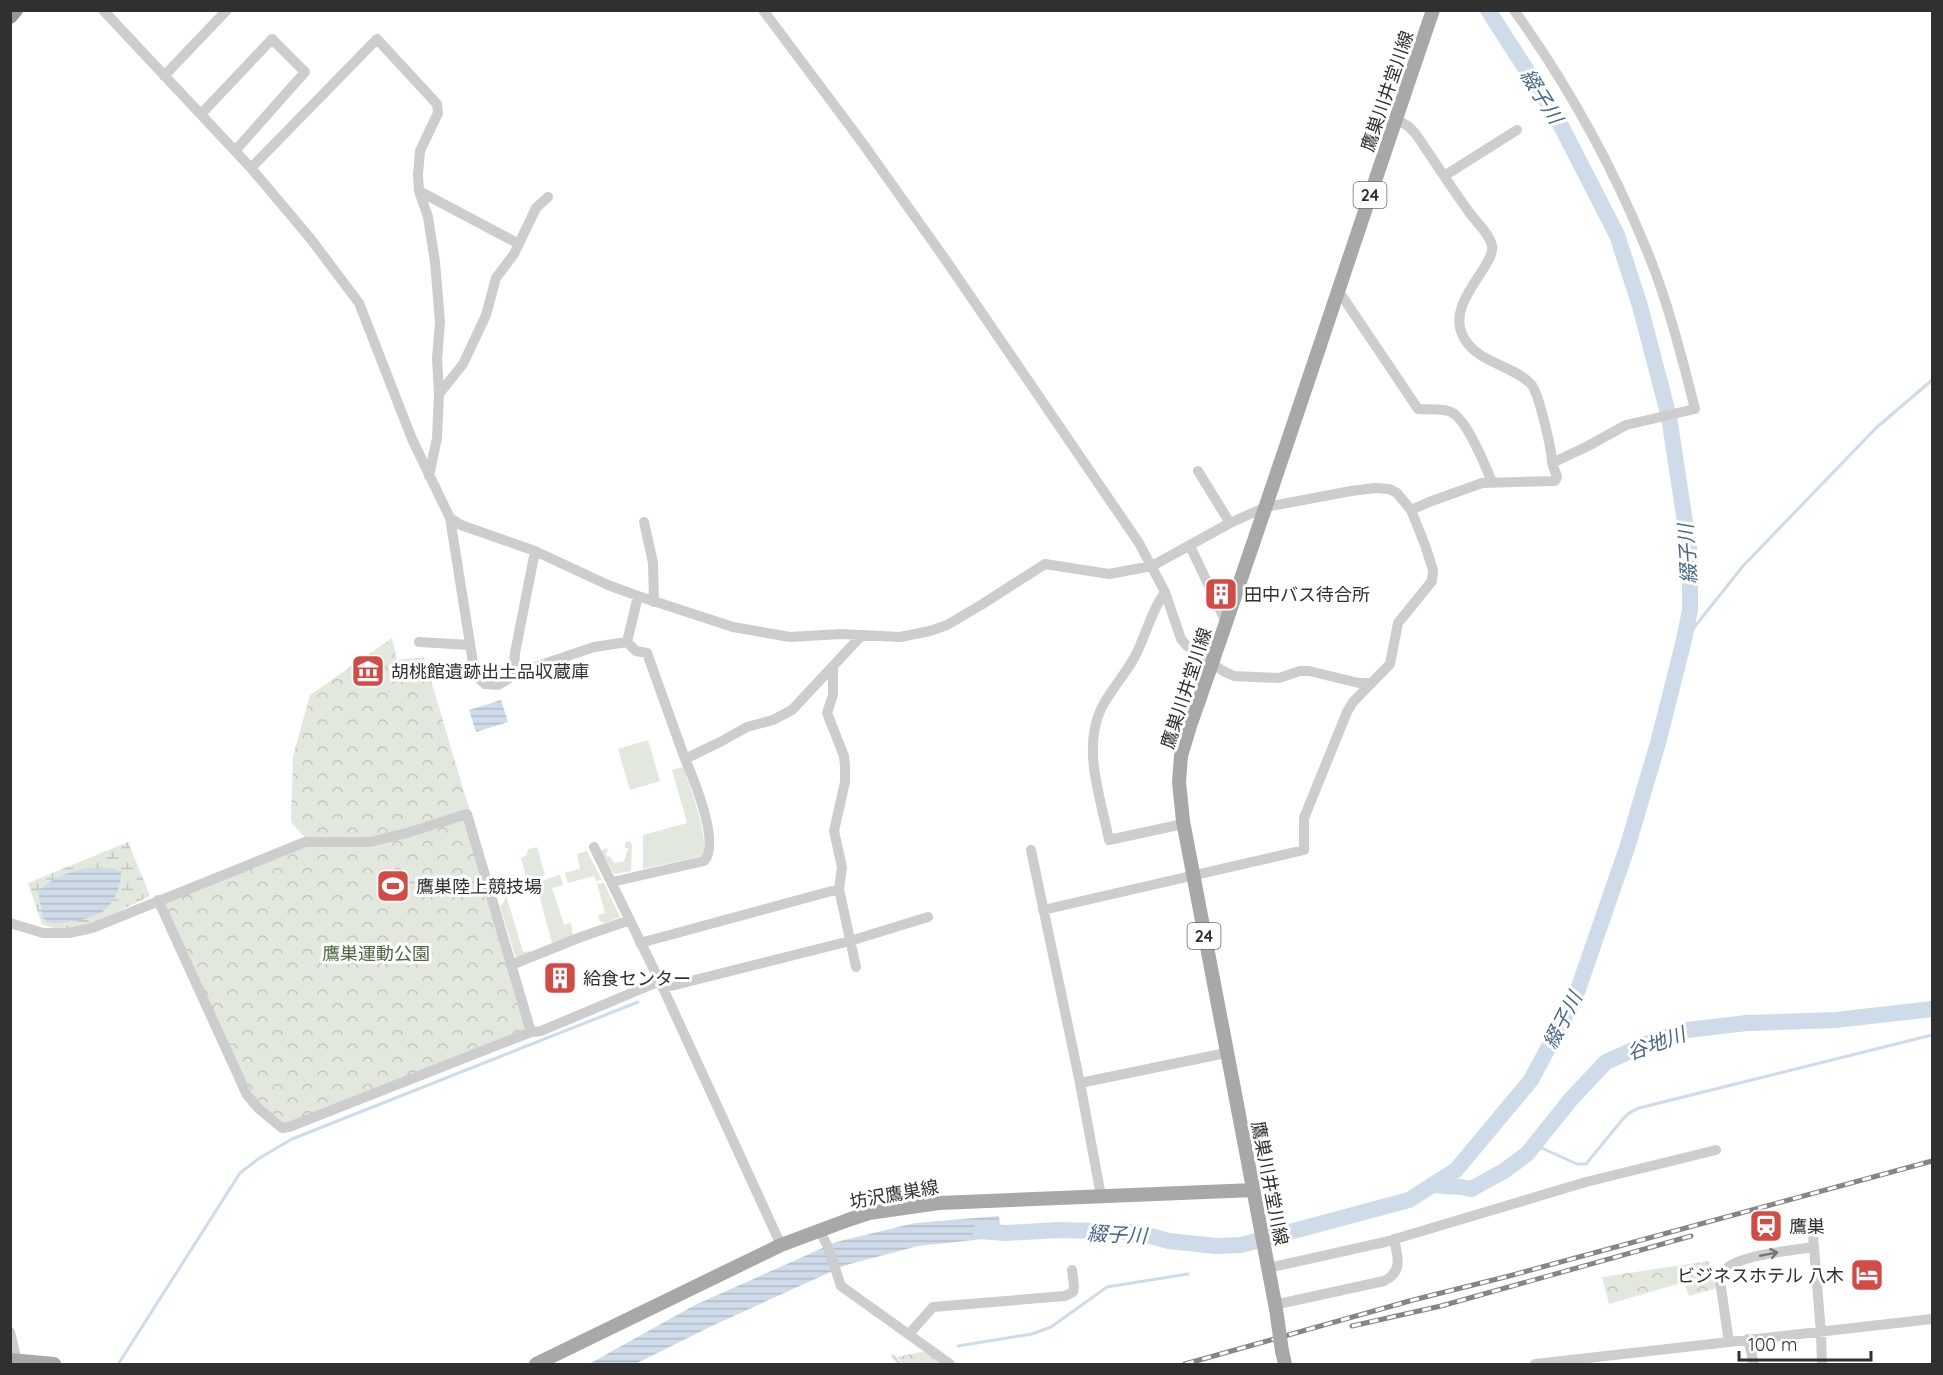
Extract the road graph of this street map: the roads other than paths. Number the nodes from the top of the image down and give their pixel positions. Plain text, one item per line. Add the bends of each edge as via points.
1 (15, 10) edge
2 (227, 10) edge
3 (764, 10) edge
4 (1433, 10) edge
5 (1514, 10) edge
6 (104, 11) edge
7 (10, 16) edge
8 (164, 75) junction
9 (201, 114) junction
10 (1396, 119) junction
11 (1517, 130) dead end
12 (235, 151) junction
13 (251, 168) junction
14 (1444, 176) junction
15 (419, 191) junction
16 (548, 197) dead end
17 (519, 244) junction
18 (1338, 290) junction
19 (439, 394) junction
20 (1552, 463) junction
21 (1198, 471) dead end
22 (429, 476) junction
23 (1492, 482) junction
24 (1266, 507) junction
25 (1411, 510) junction
26 (450, 518) junction
27 (644, 522) dead end
28 (1230, 523) junction
29 (1190, 546) junction
30 (535, 551) junction
31 (1152, 566) junction
32 (1165, 592) junction
33 (638, 596) junction
34 (654, 602) junction
35 (1226, 622) junction
36 (862, 635) junction
37 (418, 642) dead end
38 (627, 642) junction
39 (470, 645) junction
40 (1212, 664) junction
41 (833, 666) junction
42 (514, 671) junction
43 (1372, 683) junction
44 (685, 759) junction
45 (1183, 824) junction
46 (594, 846) dead end
47 (1031, 850) dead end
48 (1194, 877) junction
49 (612, 882) junction
50 (839, 889) junction
51 (158, 900) junction
52 (1044, 910) junction
53 (928, 917) dead end
54 (630, 920) junction
55 (10, 923) edge
56 (850, 941) junction
57 (640, 943) junction
58 (511, 965) junction
59 (856, 967) dead end
60 (661, 984) junction
61 (531, 1032) junction
62 (1226, 1053) junction
63 (1080, 1083) junction
64 (1716, 1150) dead end
65 (1254, 1190) junction
66 (1101, 1196) junction
67 (822, 1234) junction
68 (1813, 1235) dead end
69 (1394, 1239) junction
70 (781, 1245) junction
71 (1814, 1247) junction
72 (1267, 1265) junction
73 (1072, 1270) dead end
74 (1279, 1306) junction
75 (1932, 1319) edge
76 (10, 1332) edge
77 (1821, 1333) junction
78 (909, 1334) junction
79 (1748, 1340) junction
80 (1729, 1342) junction
81 (14, 1361) edge
82 (54, 1365) edge
83 (536, 1365) edge
84 (950, 1365) edge
85 (1285, 1365) edge
86 (1535, 1365) edge
87 (1754, 1365) edge
88 (1822, 1365) edge

1 - 7 highway
2 - 8 street
3 - 31 street via 952,268
4 - 10 main road, 鷹巣川井堂川線 / 24
5 - 20 street via 1569,93 1624,199 1646,248 1695,409 1626,425
6 - 8 street
8 - 9 street
9 - 12 street
9 - 12 street via 272,39 305,72
10 - 14 street via 1415,133
10 - 18 main road, 鷹巣川井堂川線 / 24
11 - 14 street
12 - 13 street
13 - 15 street via 378,39 437,104 438,113 420,151
13 - 22 street via 359,303
14 - 20 street via 1493,247 1462,304 1459,325 1463,337 1479,355 1531,384 1550,442
15 - 17 street
15 - 19 street via 428,217 435,262 440,322
16 - 17 street via 536,208
17 - 19 street via 496,278 486,315 463,364
18 - 23 street via 1418,409 1456,415 1474,441
18 - 24 main road, 鷹巣川井堂川線 / 24
19 - 22 street via 437,438
20 - 23 street via 1555,481
21 - 28 street
22 - 26 street
23 - 25 street
24 - 25 street via 1375,488 1397,493
24 - 28 street
24 - 35 main road, 鷹巣川井堂川線 / 24
25 - 43 street via 1433,570 1432,581 1398,623 1390,664
26 - 30 street
26 - 39 street
27 - 34 street
28 - 29 street
29 - 31 street
29 - 35 street
30 - 33 street
30 - 42 street
31 - 32 street
31 - 36 street via 1109,574 1046,564 930,631 900,637
32 - 40 street via 1181,639
32 - 45 street via 1156,603 1134,659 1101,710 1092,760 1109,840
33 - 34 street
33 - 38 street
34 - 36 street via 769,634
35 - 40 main road, 鷹巣川井堂川線 / 24
36 - 41 street
37 - 39 street
38 - 42 street via 594,647
38 - 44 street via 636,651 647,653
39 - 42 street via 475,675 485,684 498,685
40 - 43 street via 1246,678 1279,678 1309,671
40 - 45 main road, 鷹巣川井堂川線 / 24 via 1181,756
41 - 44 street via 787,714 747,727
41 - 50 street via 834,695 827,712 845,766 834,831 842,867
43 - 48 street via 1353,702 1335,740 1304,818 1304,850
44 - 49 street via 705,814 711,844 709,856 704,861
45 - 48 main road, 鷹巣川井堂川線 / 24
46 - 49 street
47 - 52 street
48 - 52 street
48 - 62 main road, 鷹巣川井堂川線 / 24
49 - 54 street
50 - 56 street
50 - 57 street
51 - 55 street via 92,928 69,933 43,933
51 - 58 street via 305,842 370,842 467,814
51 - 61 street via 247,1095 282,1128
52 - 63 street
53 - 56 street
54 - 57 street
54 - 58 street
56 - 59 street
56 - 60 street
57 - 60 street
58 - 61 street
60 - 61 street
60 - 70 street
62 - 63 street
62 - 65 main road, 鷹巣川井堂川線 / 24
63 - 66 street
64 - 69 street via 1586,1182
65 - 66 main road, 坊沢鷹巣線
65 - 72 main road, 鷹巣川井堂川線 / 24
66 - 67 main road, 坊沢鷹巣線 via 920,1205 869,1214
67 - 70 main road, 坊沢鷹巣線
67 - 78 street via 841,1286
68 - 71 street
69 - 72 street
69 - 74 street via 1399,1260 1398,1269 1390,1278
70 - 83 main road, 坊沢鷹巣線
71 - 77 street
80 -> 71 street via 1721,1274 1727,1268 1762,1256
72 - 74 main road, 鷹巣川井堂川線 / 24
73 - 78 street via 1073,1292 1065,1296 933,1307
74 - 85 main road, 鷹巣川井堂川線 / 24, bridge
75 - 77 street
76 - 81 street
77 - 79 street
77 - 88 street
78 - 84 street
79 - 80 street
79 - 87 street
80 - 86 street
81 - 82 main road

